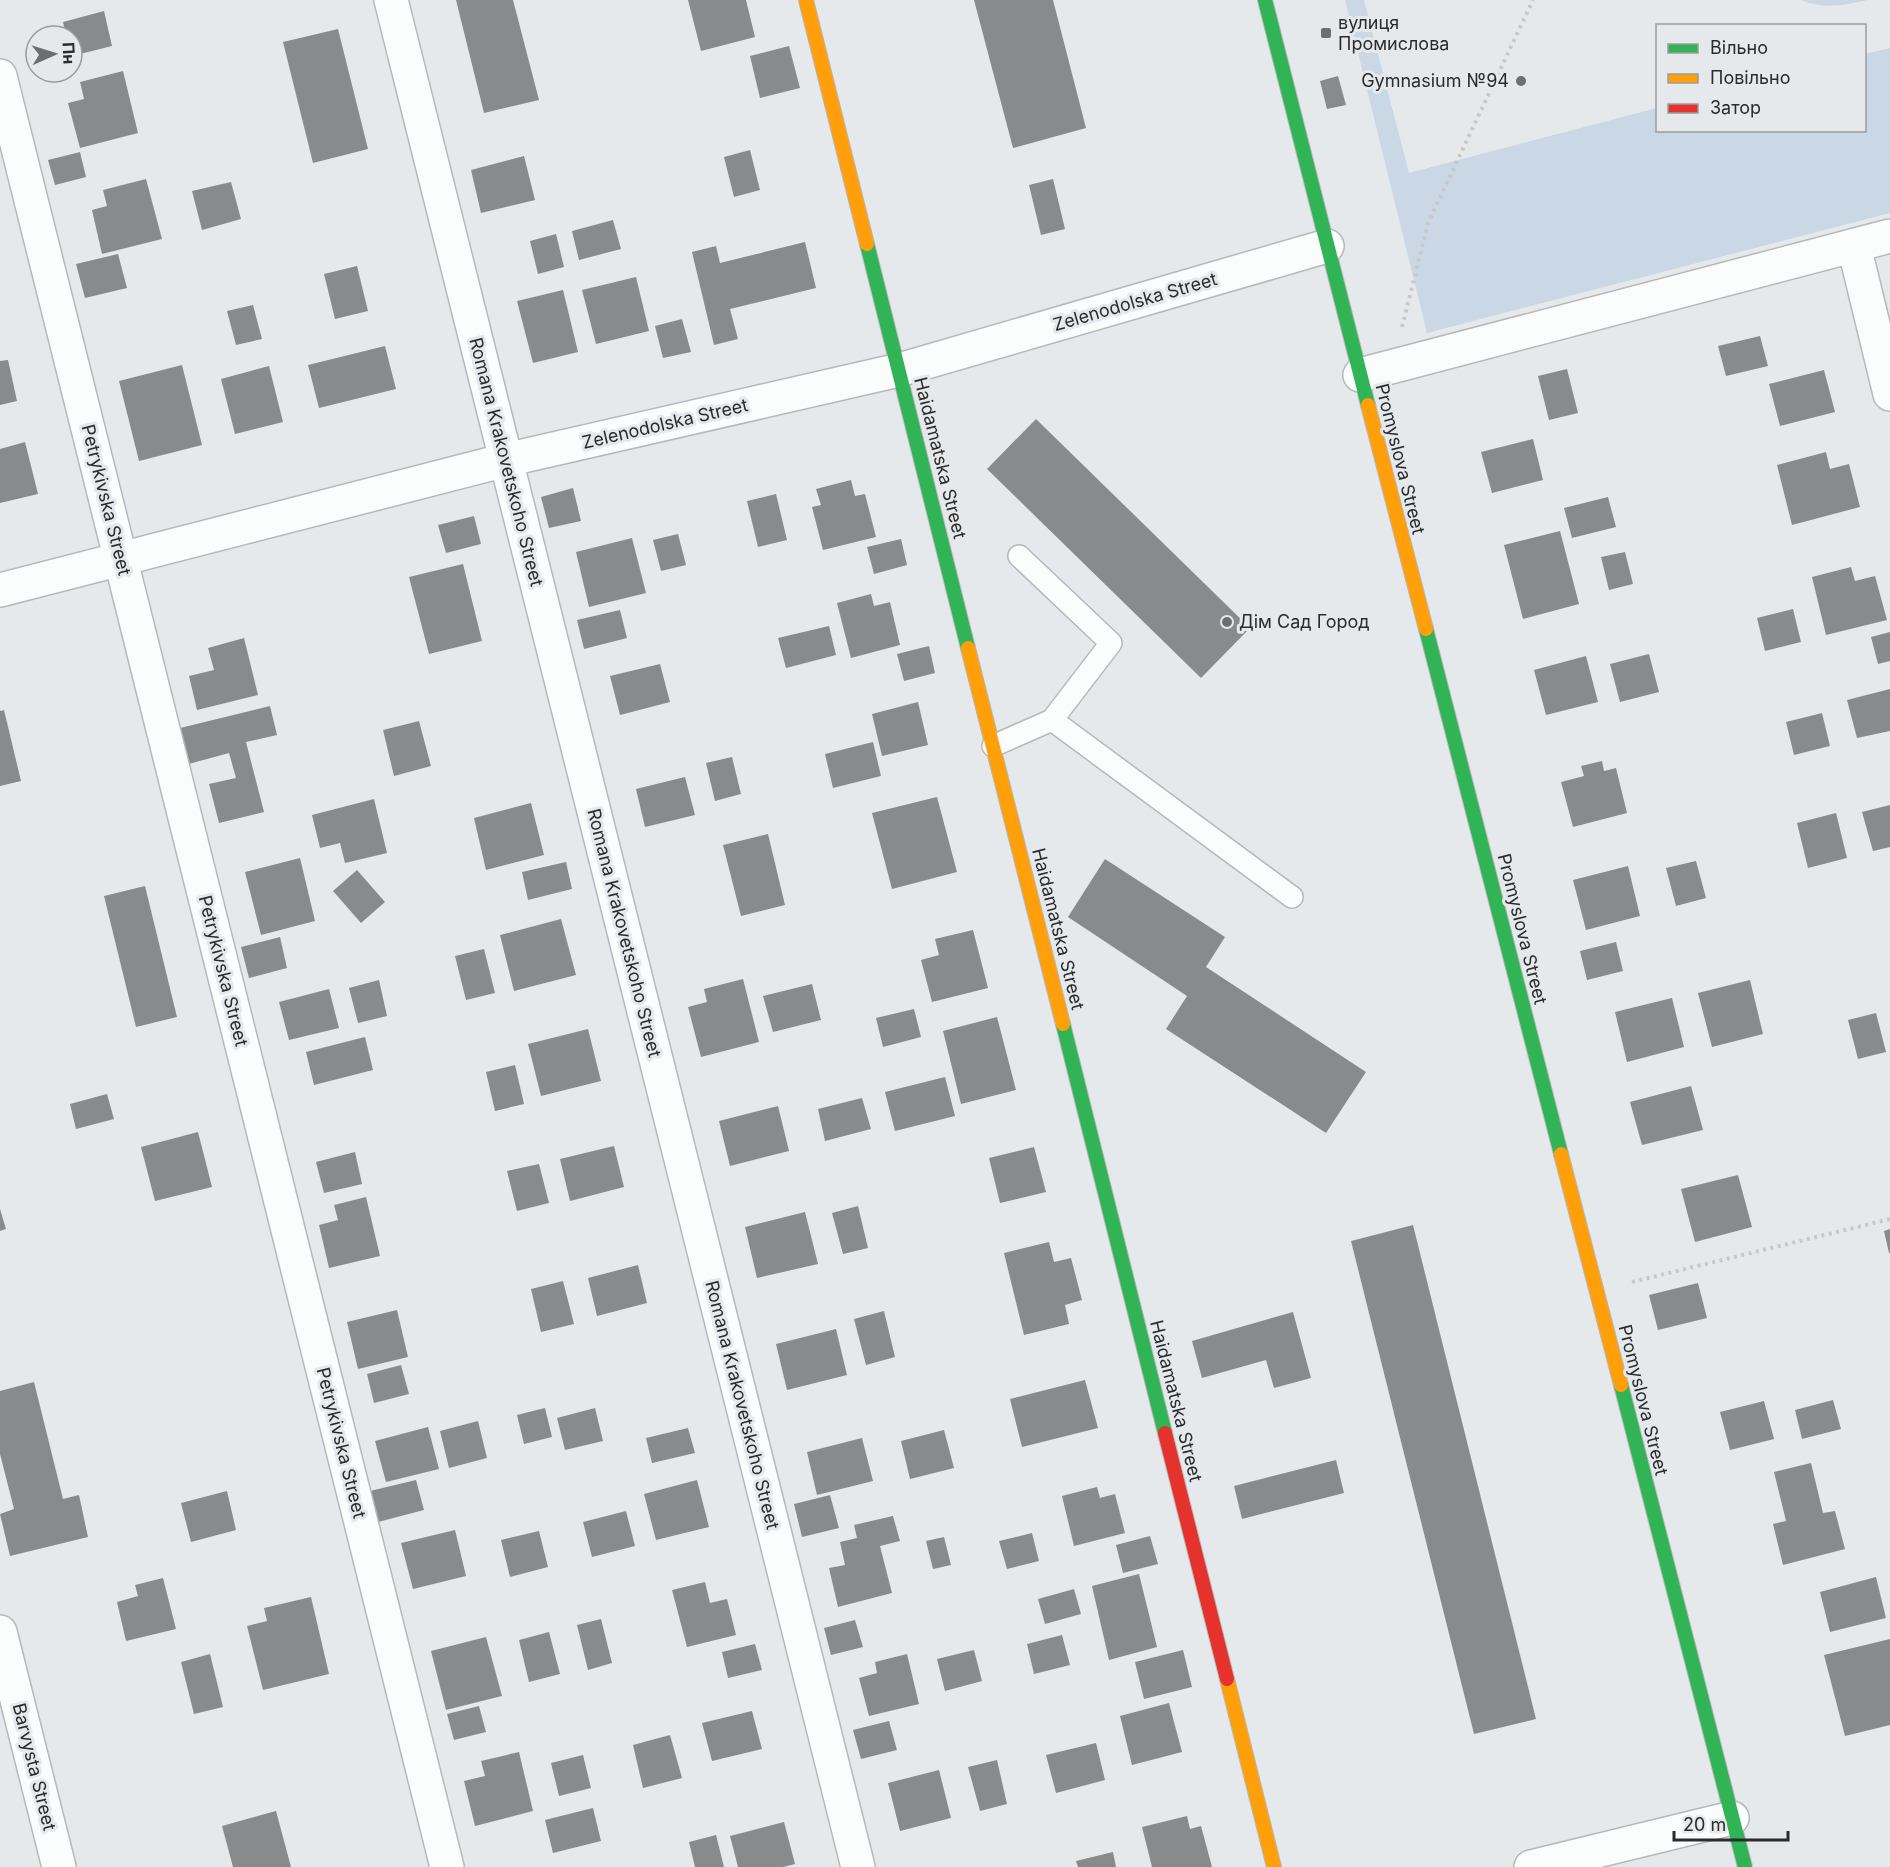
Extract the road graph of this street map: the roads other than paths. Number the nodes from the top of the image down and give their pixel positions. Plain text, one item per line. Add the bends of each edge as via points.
1 (391, 0) edge
2 (806, 0) edge
3 (1265, 0) edge
4 (0, 76) edge
5 (1890, 236) edge
6 (1327, 246) junction
7 (1854, 246) junction
8 (899, 370) junction
9 (1360, 375) junction
10 (1890, 394) edge
11 (506, 460) junction
12 (1019, 556) dead end
13 (121, 560) junction
14 (0, 590) edge
15 (1052, 720) junction
16 (993, 746) junction
17 (1292, 897) dead end
18 (0, 1632) edge
19 (1732, 1818) junction
20 (59, 1867) edge
21 (447, 1867) edge
22 (858, 1867) edge
23 (1274, 1867) edge
24 (1531, 1867) edge
25 (1745, 1867) edge

1 - 11 street, Romana Krakovetskoho Street
2 - 8 street, Haidamatska Street
3 - 6 street, Promyslova Street
4 - 13 street, Petrykivska Street
5 - 7 street
6 - 8 street, Zelenodolska Street
6 - 9 street, Promyslova Street
7 - 9 street
7 - 10 street
8 - 11 street, Zelenodolska Street
8 - 16 street, Haidamatska Street
9 - 19 street, Promyslova Street
11 - 13 street, Zelenodolska Street
11 - 22 street, Romana Krakovetskoho Street
12 - 15 lane via 1111,643
13 - 14 street, Zelenodolska Street
13 - 21 street, Petrykivska Street
15 - 16 lane
15 - 17 lane
16 - 23 street, Haidamatska Street
18 - 20 street, Barvysta Street
19 - 24 street
19 - 25 street, Promyslova Street

